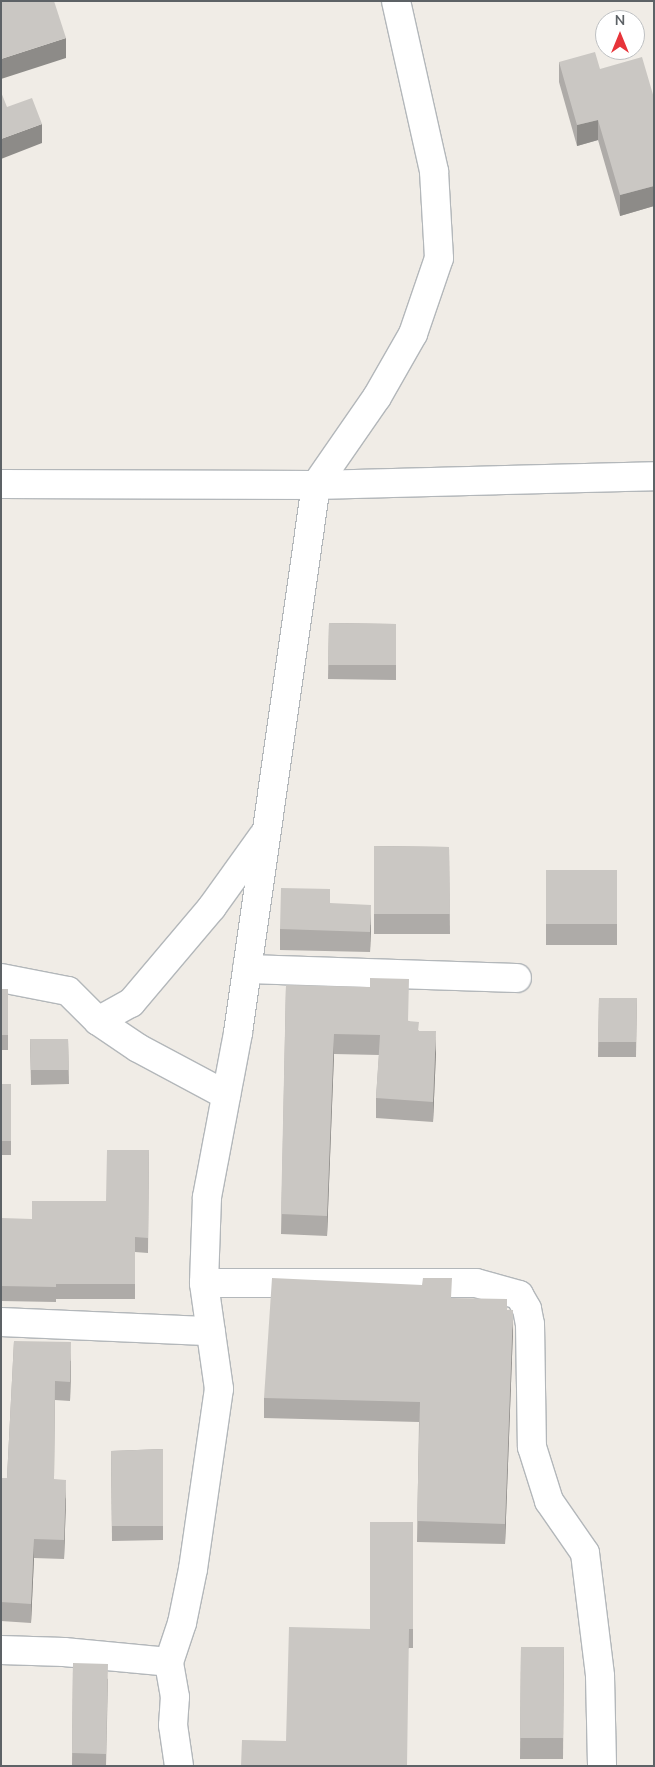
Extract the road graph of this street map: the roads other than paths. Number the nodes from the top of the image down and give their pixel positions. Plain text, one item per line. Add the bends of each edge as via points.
1 (396, 1) edge
2 (654, 476) edge
3 (1, 484) edge
4 (316, 485) junction
5 (264, 835) junction
6 (247, 969) junction
7 (1, 978) edge
8 (517, 978) dead end
9 (98, 1021) junction
10 (226, 1095) junction
11 (204, 1283) junction
12 (1, 1322) edge
13 (211, 1331) junction
14 (1, 1650) edge
15 (169, 1662) junction
16 (179, 1766) edge
17 (602, 1766) edge

1 - 4 street via 434,171 439,258 412,334 377,397
2 - 4 street
3 - 4 street
4 - 5 street
5 - 6 street
5 - 9 street via 212,907 131,1003
6 - 8 street
6 - 10 street
7 - 9 street via 68,991
9 - 10 street via 138,1048
10 - 11 street via 207,1197
11 - 13 street
11 - 17 street via 476,1283 519,1295 527,1309 530,1324 532,1447 550,1501 585,1553 600,1676
12 - 13 street
13 - 15 street via 219,1389 193,1569 182,1623
14 - 15 street
15 - 16 street via 175,1696 173,1726

